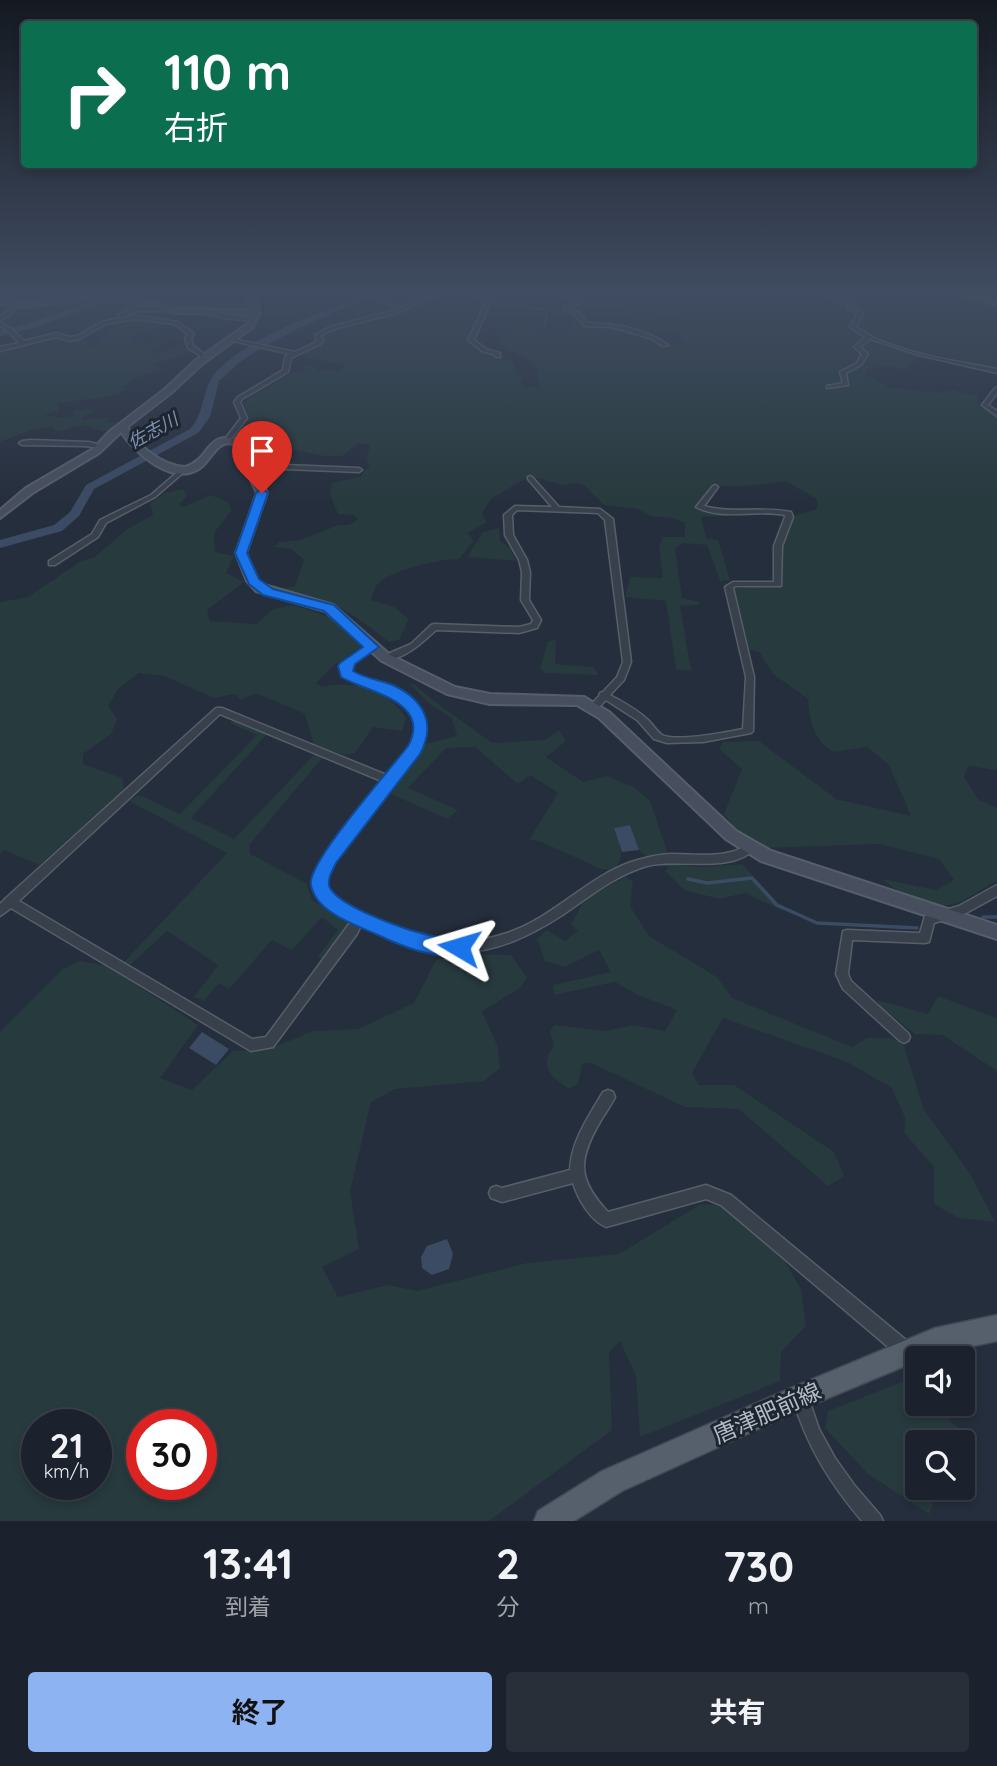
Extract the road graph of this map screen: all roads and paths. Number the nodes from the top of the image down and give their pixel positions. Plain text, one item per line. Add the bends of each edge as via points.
1 (199, 363) edge
2 (286, 363) edge
3 (860, 363) edge
4 (967, 363) edge
5 (997, 371) edge
6 (829, 387) dead end
7 (997, 389) edge
8 (997, 414) edge
9 (122, 426) junction
10 (228, 439) junction
11 (22, 443) dead end
12 (101, 446) junction
13 (251, 470) junction
14 (359, 470) dead end
15 (182, 471) junction
16 (530, 478) dead end
17 (715, 487) dead end
18 (556, 507) junction
19 (0, 515) edge
20 (52, 563) dead end
21 (372, 647) junction
22 (386, 658) junction
23 (603, 695) junction
24 (594, 707) junction
25 (391, 781) junction
26 (750, 848) junction
27 (997, 890) edge
28 (10, 901) junction
29 (0, 911) edge
30 (944, 915) junction
31 (359, 918) junction
32 (997, 932) edge
33 (904, 1037) dead end
34 (608, 1097) dead end
35 (576, 1175) junction
36 (496, 1193) dead end
37 (997, 1328) edge
38 (922, 1346) edge
39 (905, 1351) edge
40 (905, 1352) edge
41 (800, 1397) junction
42 (548, 1521) edge
43 (874, 1521) edge

1 - 9 street
2 - 10 street via 286,372 240,398 237,402 244,418
3 - 6 street via 843,372 846,384
4 - 5 street
7 - 8 street via 985,405
9 - 12 street
9 - 15 street via 149,456
10 - 13 street via 237,442
10 - 15 street via 214,445 194,468
11 - 12 street
12 - 19 street via 30,490
13 - 14 street
13 - 21 street via 262,499 241,553 253,581 268,592 329,608
15 - 20 street via 153,496 103,522 95,535
16 - 18 street
17 - 23 street via 700,507 769,510 789,517 778,546 778,584 729,587 750,677 748,731 667,740
18 - 22 street via 515,508 508,515 509,536 523,560 524,600 537,620 534,626 519,630 434,627 414,646
18 - 23 street via 600,511 609,519 627,662 621,678
21 - 22 street
21 - 25 street via 345,666 346,673 401,696 421,723 421,737
22 - 24 street via 468,696 567,698
23 - 24 street
24 - 26 street
25 - 28 street via 219,710
25 - 31 street via 329,858 319,881 332,902
26 - 30 street
26 - 31 street via 741,855 661,859 627,869 516,935 481,945 435,945 400,937
27 - 30 street
28 - 29 street
28 - 31 street via 251,1045 270,1043
30 - 32 street
30 - 33 street via 929,919 925,938 847,935 842,974 847,985
34 - 35 street via 578,1152
35 - 36 street
35 - 39 street via 587,1203 606,1220 706,1192 726,1200
37 - 38 main road, 唐津肥前線
40 - 41 main road, 唐津肥前線
41 - 42 main road, 唐津肥前線 via 612,1481
41 - 43 street via 823,1458

